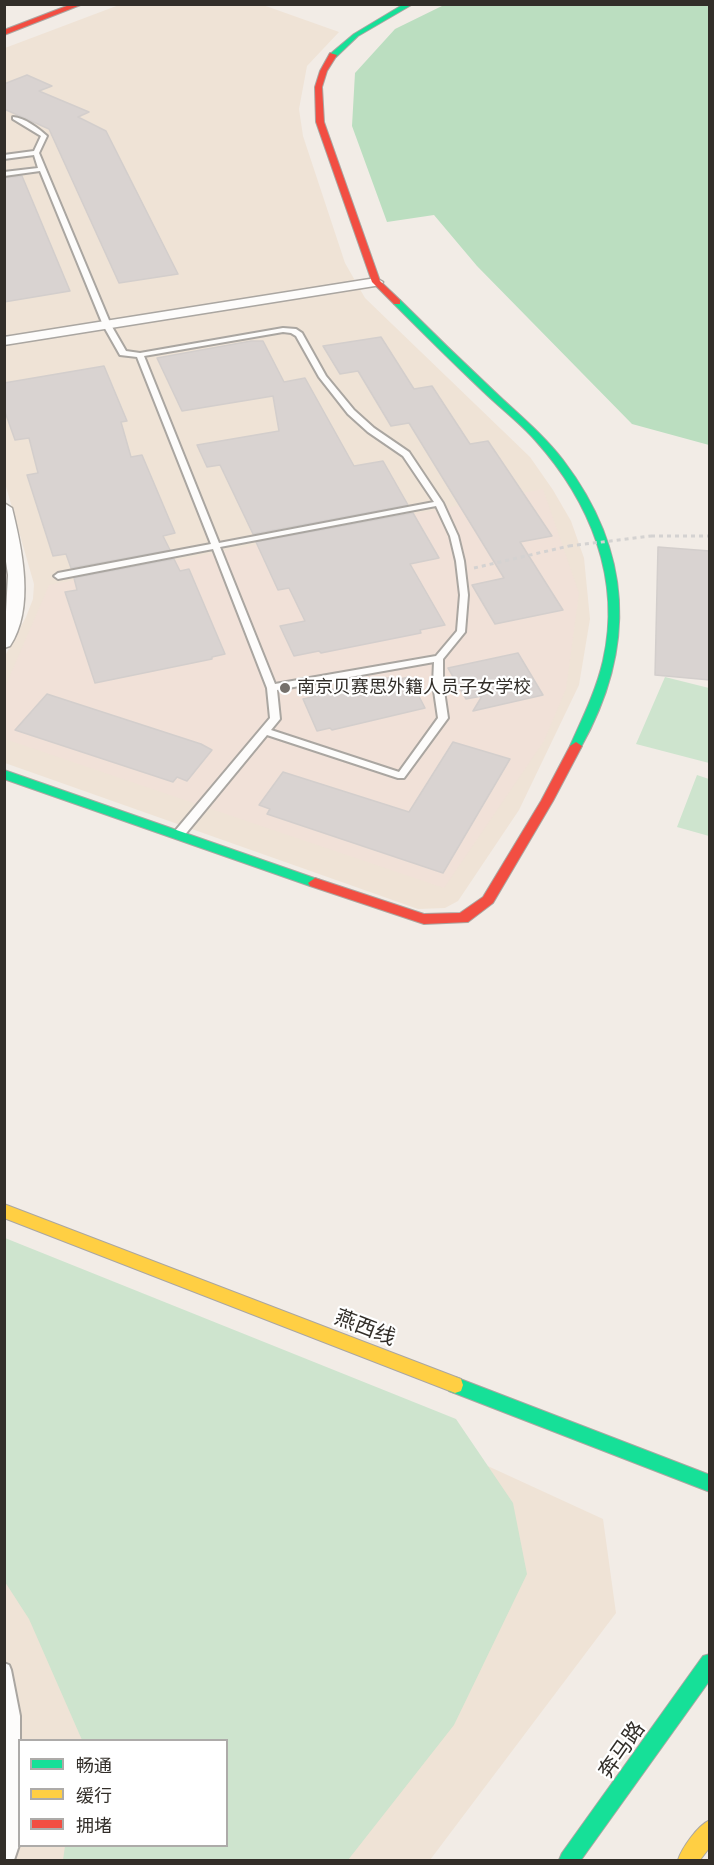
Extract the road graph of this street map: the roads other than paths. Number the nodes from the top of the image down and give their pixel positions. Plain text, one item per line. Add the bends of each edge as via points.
1 (59, 4) edge
2 (80, 4) edge
3 (410, 4) edge
4 (4, 25) edge
5 (4, 33) edge
6 (15, 118) dead end
7 (36, 153) junction
8 (4, 157) edge
9 (42, 169) junction
10 (4, 174) edge
11 (376, 282) junction
12 (107, 325) junction
13 (4, 341) edge
14 (140, 355) junction
15 (439, 502) junction
16 (4, 508) edge
17 (216, 546) junction
18 (58, 576) dead end
19 (4, 642) edge
20 (439, 658) junction
21 (273, 688) junction
22 (264, 731) junction
23 (4, 774) edge
24 (179, 834) junction
25 (4, 1211) edge
26 (710, 1484) edge
27 (710, 1663) edge
28 (4, 1670) edge
29 (710, 1830) edge
30 (6, 1860) edge
31 (569, 1860) edge
32 (688, 1860) edge

1 - 4 street
2 - 5 street
3 - 11 street via 349,40 328,61 319,78 316,100
6 - 7 lane via 44,136
7 - 8 lane
7 - 9 lane
9 - 10 lane
9 - 12 lane
11 - 12 street
11 - 24 street via 538,437 572,479 596,519 612,567 615,612 609,660 597,699 547,801 488,900 463,918 424,918 398,912
12 - 13 street
12 - 14 lane via 123,353
14 - 15 lane via 293,331 322,377 351,412 406,454
14 - 17 lane
15 - 17 lane
15 - 20 lane via 454,536 464,595 460,632
16 - 19 street via 18,580 13,619
17 - 18 lane
17 - 21 lane
20 - 21 lane
20 - 22 lane via 443,718 401,776
21 - 22 lane via 275,718
22 - 24 lane
23 - 24 street
25 - 26 street, 燕西线
27 - 31 street, 奔马路
28 - 30 lane via 13,1728 14,1835
29 - 32 street

